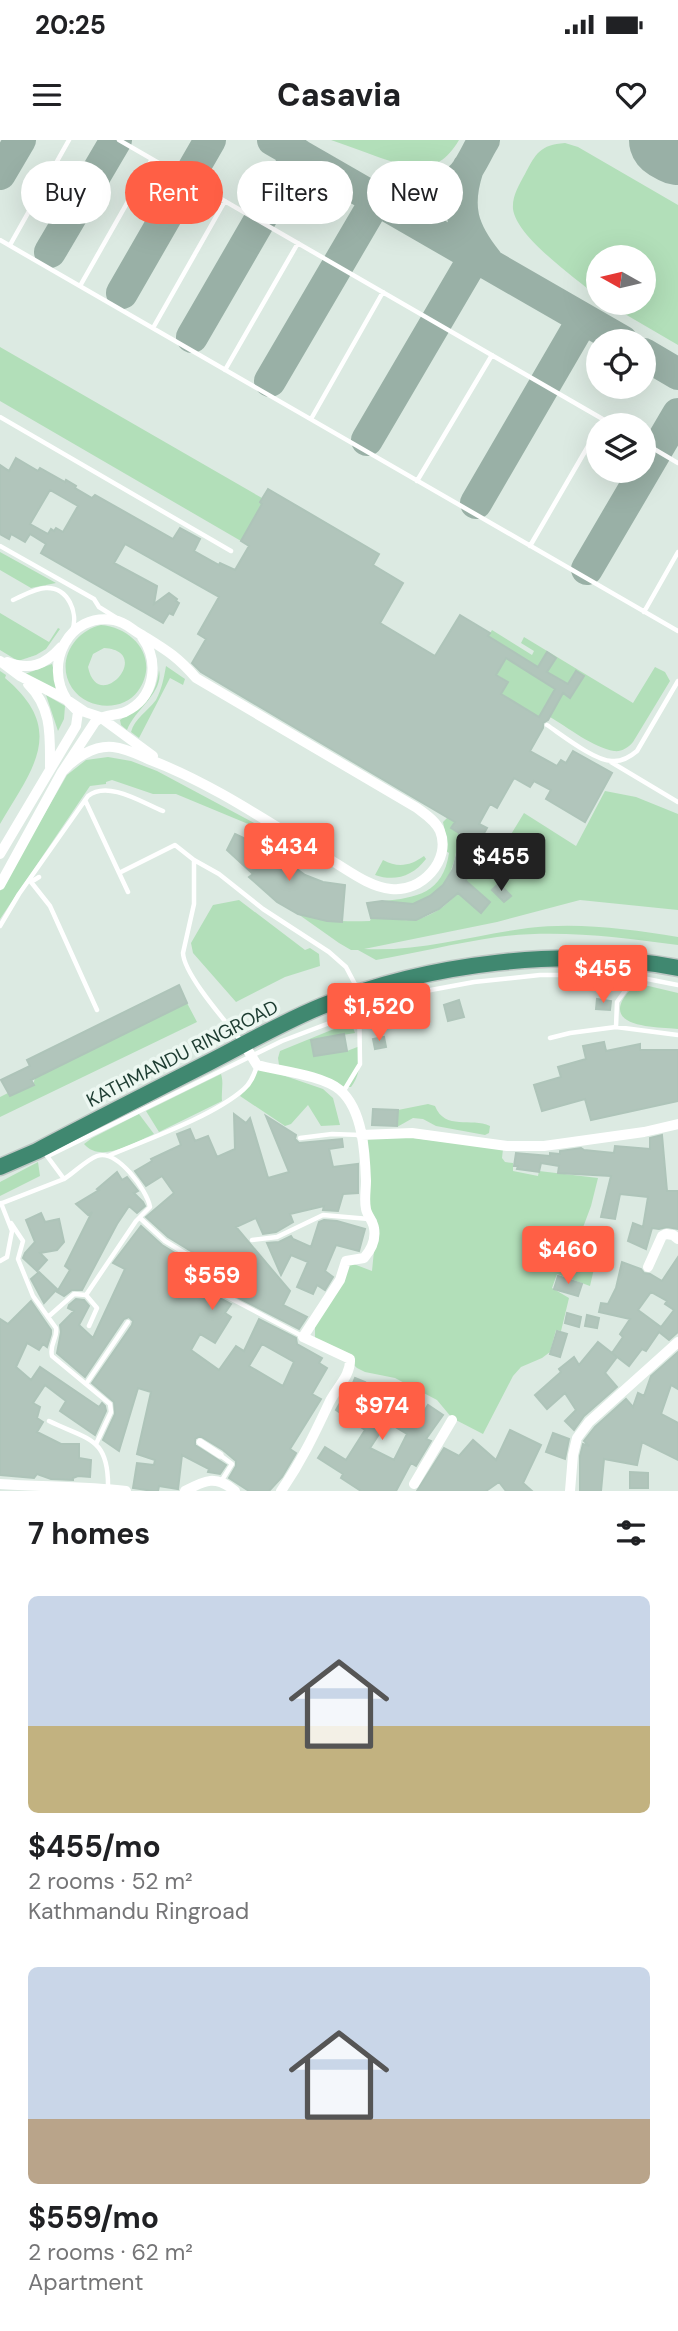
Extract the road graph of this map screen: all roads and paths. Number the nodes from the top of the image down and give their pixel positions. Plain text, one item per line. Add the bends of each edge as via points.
1 (69, 140) edge
2 (119, 140) edge
3 (152, 159) junction
4 (225, 201) junction
5 (0, 240) edge
6 (298, 243) junction
7 (10, 245) junction
8 (80, 286) junction
9 (383, 292) junction
10 (153, 328) junction
11 (492, 355) junction
12 (225, 370) junction
13 (586, 415) edge
14 (0, 417) edge
15 (311, 419) junction
16 (656, 450) edge
17 (586, 451) edge
18 (678, 463) edge
19 (417, 481) junction
20 (0, 546) edge
21 (530, 546) junction
22 (230, 551) dead end
23 (678, 552) edge
24 (13, 600) dead end
25 (644, 612) junction
26 (128, 625) junction
27 (678, 631) edge
28 (139, 634) junction
29 (70, 635) junction
30 (62, 646) junction
31 (0, 660) edge
32 (20, 676) junction
33 (678, 681) edge
34 (67, 700) junction
35 (100, 717) junction
36 (547, 725) dead end
37 (610, 761) junction
38 (168, 766) junction
39 (50, 768) junction
40 (62, 772) junction
41 (85, 800) junction
42 (678, 802) edge
43 (163, 811) dead end
44 (0, 854) edge
45 (194, 860) junction
46 (120, 873) junction
47 (39, 877) dead end
48 (0, 885) edge
49 (128, 892) dead end
50 (0, 926) edge
51 (678, 968) edge
52 (637, 969) junction
53 (678, 985) edge
54 (359, 993) junction
55 (97, 1010) dead end
56 (360, 1012) junction
57 (616, 1027) junction
58 (678, 1035) edge
59 (550, 1038) dead end
60 (251, 1055) junction
61 (343, 1092) junction
62 (678, 1124) edge
63 (361, 1135) junction
64 (300, 1138) dead end
65 (0, 1153) edge
66 (43, 1154) junction
67 (108, 1156) junction
68 (0, 1167) edge
69 (64, 1179) junction
70 (1, 1203) edge
71 (139, 1218) junction
72 (371, 1219) junction
73 (11, 1223) junction
74 (678, 1239) edge
75 (253, 1240) dead end
76 (191, 1257) dead end
77 (0, 1261) edge
78 (648, 1267) dead end
79 (209, 1287) dead end
80 (86, 1295) junction
81 (48, 1317) junction
82 (128, 1322) dead end
83 (89, 1326) dead end
84 (303, 1337) junction
85 (678, 1342) edge
86 (86, 1384) junction
87 (452, 1420) dead end
88 (49, 1421) dead end
89 (200, 1442) dead end
90 (96, 1444) junction
91 (220, 1455) joint
92 (218, 1481) junction
93 (0, 1484) edge
94 (414, 1484) dead end
95 (108, 1489) junction
96 (126, 1491) edge
97 (185, 1491) edge
98 (235, 1491) edge
99 (281, 1491) edge
100 (570, 1491) edge

1 - 7 lane
2 - 3 lane
3 - 4 lane
3 - 8 lane
4 - 6 lane
4 - 10 lane
5 - 7 lane
6 - 9 lane
6 - 12 lane
7 - 8 lane
8 - 10 lane
9 - 11 lane
9 - 15 lane
10 - 12 lane
11 - 13 lane
11 - 19 lane
12 - 15 lane
14 - 22 lane
15 - 19 lane
16 - 18 lane
17 - 21 lane
19 - 21 lane
20 - 26 lane via 94,599
21 - 25 lane
23 - 25 lane
24 - 29 lane via 40,589 62,593 74,614
25 - 27 lane
26 - 28 street
26 - 29 street via 95,620
28 - 35 street via 153,659 147,691 131,709
28 - 38 street via 180,659 196,678 418,808 440,831 440,856 432,873 412,887 378,886
29 - 30 street
30 - 31 street via 33,667
30 - 34 street via 58,664
31 - 32 street
32 - 34 street
32 - 39 street via 46,709
33 - 37 lane via 638,751
34 - 35 street
34 - 39 street via 78,712 76,726
35 - 38 street
35 - 40 street
36 - 37 lane
37 - 42 lane
38 - 40 street via 105,747 81,756
39 - 44 street
40 - 48 street
41 - 43 lane via 93,792 115,792
41 - 46 lane
41 - 50 lane
45 - 46 lane via 175,845
45 - 54 lane via 329,952 346,967
45 - 60 lane via 194,904 183,960
46 - 49 lane
47 - 55 lane via 31,882 50,906
51 - 52 highway, KATHMANDU RINGROAD
52 - 53 lane
52 - 54 highway, KATHMANDU RINGROAD via 579,957 523,960 439,973
52 - 56 lane via 474,982 419,992
52 - 57 lane via 617,1003
54 - 56 lane
54 - 60 highway, KATHMANDU RINGROAD via 322,1006
56 - 60 lane
56 - 61 lane via 360,1064
57 - 58 lane
57 - 59 lane
60 - 61 street
60 - 66 highway, KATHMANDU RINGROAD
60 - 67 lane via 254,1076 244,1089 220,1105
61 - 63 street
62 - 63 street via 544,1146 507,1146 412,1132
63 - 64 lane
63 - 72 street via 366,1210
65 - 66 highway
66 - 68 highway, KATHMANDU RINGROAD
66 - 69 lane
67 - 69 lane via 96,1156
67 - 71 lane via 134,1178 149,1202
69 - 70 lane
70 - 73 lane
71 - 76 lane
71 - 80 lane
72 - 75 lane via 324,1215 277,1237
72 - 84 street via 371,1250 364,1258 346,1261 340,1280
73 - 77 lane via 10,1250
73 - 81 lane via 23,1241 18,1259 33,1296
74 - 78 street via 662,1236
79 - 84 lane
80 - 81 lane via 74,1294
80 - 83 lane via 97,1308
81 - 86 lane via 57,1332 52,1356
82 - 86 lane
84 - 99 street via 350,1359 351,1368
85 - 100 street via 577,1438
86 - 90 lane via 111,1408
87 - 94 street
88 - 90 lane
89 - 91 street
90 - 95 lane via 109,1468
91 - 92 lane via 232,1464
92 - 97 street via 204,1480
92 - 98 street
93 - 95 street
95 - 96 street

